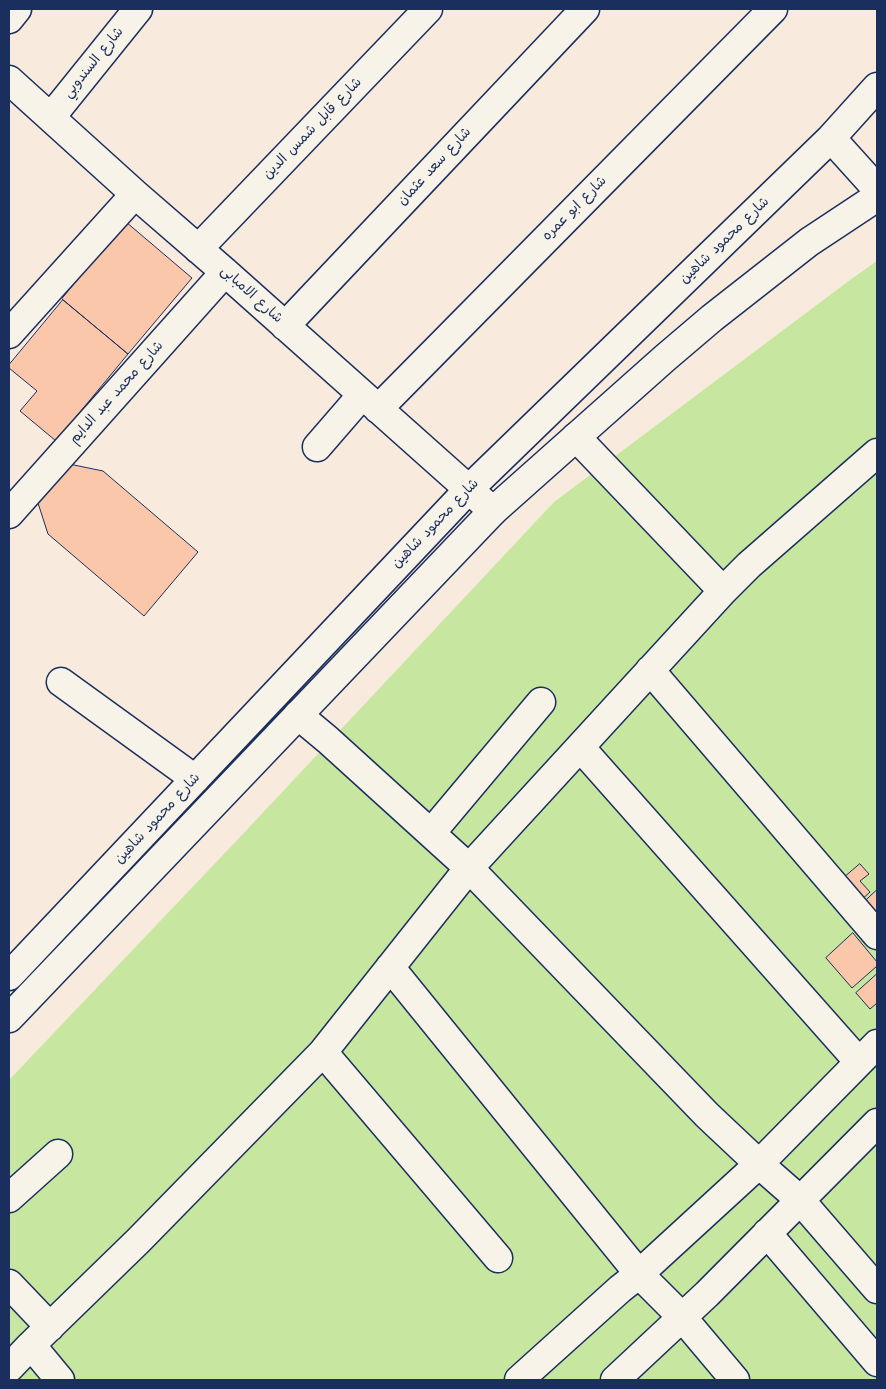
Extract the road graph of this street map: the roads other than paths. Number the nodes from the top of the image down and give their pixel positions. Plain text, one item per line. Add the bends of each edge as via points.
1 (17, 9) edge
2 (138, 9) edge
3 (428, 9) edge
4 (585, 9) edge
5 (773, 9) edge
6 (9, 19) edge
7 (9, 80) edge
8 (877, 87) edge
9 (51, 117) junction
10 (831, 138) junction
11 (877, 189) edge
12 (134, 194) junction
13 (877, 196) edge
14 (198, 249) junction
15 (225, 272) junction
16 (284, 326) junction
17 (9, 334) edge
18 (370, 402) junction
19 (576, 437) junction
20 (317, 447) dead end
21 (877, 453) edge
22 (469, 489) junction
23 (493, 511) junction
24 (9, 514) edge
25 (723, 591) junction
26 (650, 670) junction
27 (61, 682) dead end
28 (541, 702) dead end
29 (298, 715) junction
30 (580, 747) junction
31 (195, 779) junction
32 (430, 833) junction
33 (469, 868) junction
34 (877, 935) edge
35 (390, 967) junction
36 (9, 976) edge
37 (9, 1018) edge
38 (323, 1052) junction
39 (868, 1053) edge
40 (877, 1123) edge
41 (58, 1154) dead end
42 (759, 1164) junction
43 (9, 1198) edge
44 (800, 1200) junction
45 (767, 1233) junction
46 (498, 1258) dead end
47 (639, 1274) junction
48 (9, 1284) edge
49 (877, 1289) edge
50 (682, 1317) junction
51 (40, 1336) junction
52 (877, 1362) edge
53 (9, 1368) edge
54 (60, 1380) edge
55 (518, 1380) edge
56 (615, 1380) edge
57 (735, 1380) edge

1 - 6 street
2 - 9 street, شارع السندوبي
3 - 14 street, شارع قابل شمس الدين
4 - 16 street, شارع سعد عثمان
5 - 18 street, شارع ابو عمره
7 - 9 street, شارع الامبابى
8 - 10 street, شارع محمود شاهين
9 - 12 street, شارع الامبابى
10 - 11 street
10 - 22 street, شارع محمود شاهين
12 - 14 street, شارع الامبابى
12 - 17 street
13 - 19 street, شارع محمود شاهين via 809,242 712,318
14 - 15 street, شارع الامبابى
15 - 16 street, شارع الامبابى
15 - 24 street, شارع محمد عبد الدايم
16 - 18 street, شارع الامبابى
18 - 20 street, شارع ابو عمره
18 - 22 street, شارع الامبابى
19 - 23 street, شارع محمود شاهين
19 - 25 street
21 - 25 street
22 - 23 street, شارع الامبابى
22 - 31 street, شارع محمود شاهين
23 - 29 street, شارع محمود شاهين
25 - 26 street
26 - 30 street
26 - 34 street
27 - 31 street
28 - 32 street
29 - 32 street
29 - 37 street, شارع محمود شاهين
30 - 33 street
30 - 39 street
31 - 36 street, شارع محمود شاهين
32 - 33 street
33 - 35 street
33 - 42 street via 700,1108
35 - 38 street
35 - 47 street
38 - 46 street
38 - 51 street via 138,1242
39 - 42 street
40 - 44 street
41 - 43 street
42 - 44 street
42 - 47 street
44 - 45 street
44 - 49 street
45 - 50 street
45 - 52 street
47 - 50 street
47 - 55 street
48 - 51 street
50 - 56 street
50 - 57 street
51 - 53 street
51 - 54 street

